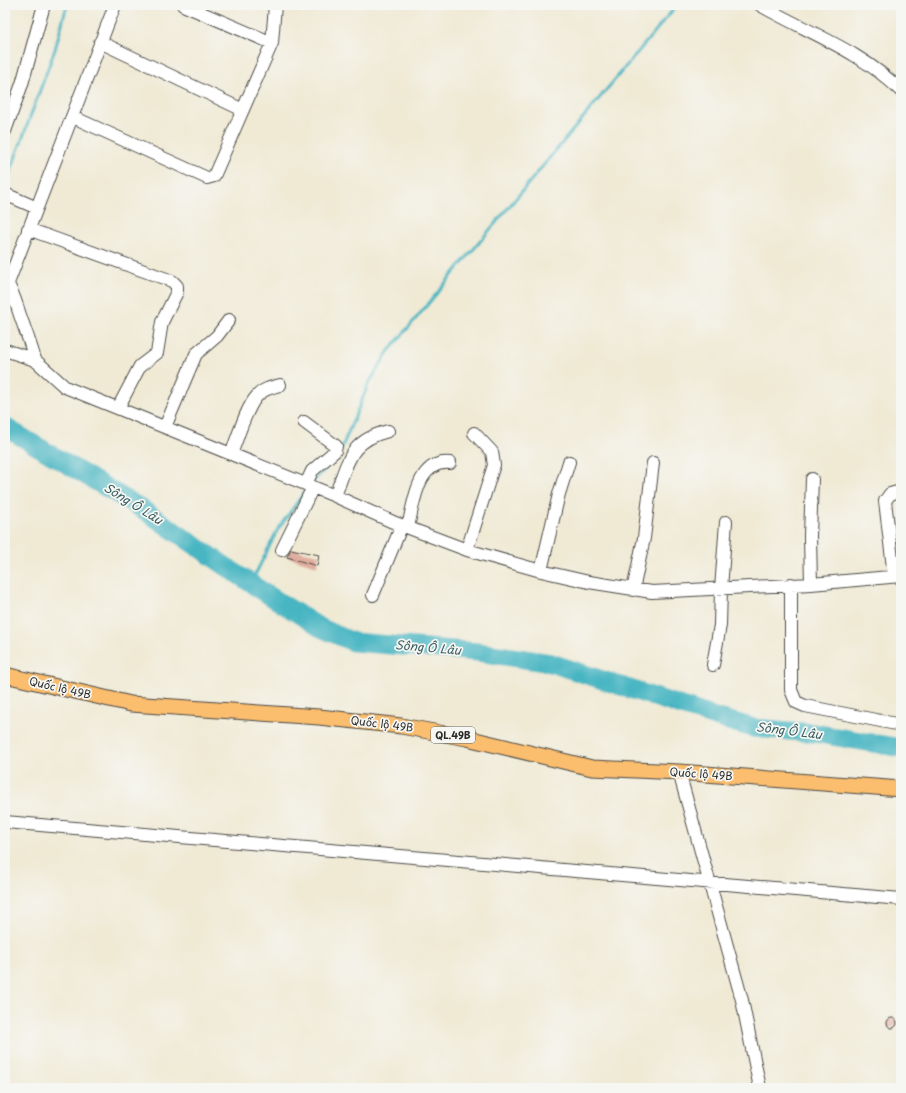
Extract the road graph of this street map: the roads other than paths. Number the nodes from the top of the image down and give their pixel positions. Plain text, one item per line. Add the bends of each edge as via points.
1 (44, 5) edge
2 (115, 5) edge
3 (184, 5) edge
4 (275, 5) edge
5 (760, 5) edge
6 (100, 42) junction
7 (272, 43) junction
8 (901, 91) edge
9 (243, 110) junction
10 (73, 117) junction
11 (5, 131) edge
12 (6, 194) edge
13 (37, 208) junction
14 (28, 229) junction
15 (6, 287) edge
16 (229, 320) dead end
17 (5, 350) edge
18 (35, 360) junction
19 (280, 385) dead end
20 (118, 408) junction
21 (304, 422) dead end
22 (165, 427) junction
23 (388, 431) dead end
24 (474, 433) dead end
25 (231, 454) junction
26 (569, 462) dead end
27 (450, 463) dead end
28 (652, 463) dead end
29 (812, 479) dead end
30 (310, 485) junction
31 (901, 491) edge
32 (335, 496) junction
33 (726, 522) dead end
34 (405, 526) junction
35 (282, 550) dead end
36 (467, 550) junction
37 (541, 571) junction
38 (898, 576) edge
39 (791, 584) junction
40 (811, 584) junction
41 (721, 589) junction
42 (633, 590) junction
43 (373, 595) dead end
44 (713, 665) dead end
45 (5, 675) edge
46 (901, 725) edge
47 (679, 772) junction
48 (901, 789) edge
49 (5, 822) edge
50 (710, 882) junction
51 (901, 899) edge
52 (760, 1088) edge

1 - 11 street via 22,84
2 - 6 street
3 - 7 street
4 - 7 street
5 - 8 street via 866,63
6 - 9 street
6 - 10 street
7 - 9 street
9 - 10 street via 217,173 211,178
10 - 13 street
12 - 13 street
13 - 14 street
14 - 15 street
14 - 20 street via 172,281 177,286 177,292 162,322 157,352 140,366
15 - 18 street via 16,298
16 - 22 street via 217,336 196,354
17 - 18 street
18 - 20 street via 65,387
19 - 25 street via 266,389 252,403
20 - 22 street
21 - 30 street via 336,446 335,451 312,471
22 - 25 street
23 - 32 street via 370,437 356,447
24 - 36 street via 492,452 494,465
25 - 30 street
26 - 37 street
27 - 34 street via 436,464 424,474
28 - 42 street via 644,538
29 - 40 street
30 - 32 street
30 - 35 street
31 - 38 street via 890,494 885,501
32 - 34 street
33 - 41 street
34 - 36 street
34 - 43 street
36 - 37 street
37 - 42 street
38 - 40 street
39 - 40 street
39 - 41 street
39 - 46 street via 791,690 796,702
41 - 42 street via 652,592
41 - 44 street via 720,625
45 - 47 main road, Quốc lộ 49B / QL.49B via 130,704 319,717 401,726 467,738 592,768
47 - 48 main road, Quốc lộ 49B / QL.49B
47 - 50 street
49 - 50 street
50 - 51 street
50 - 52 street via 742,1000

